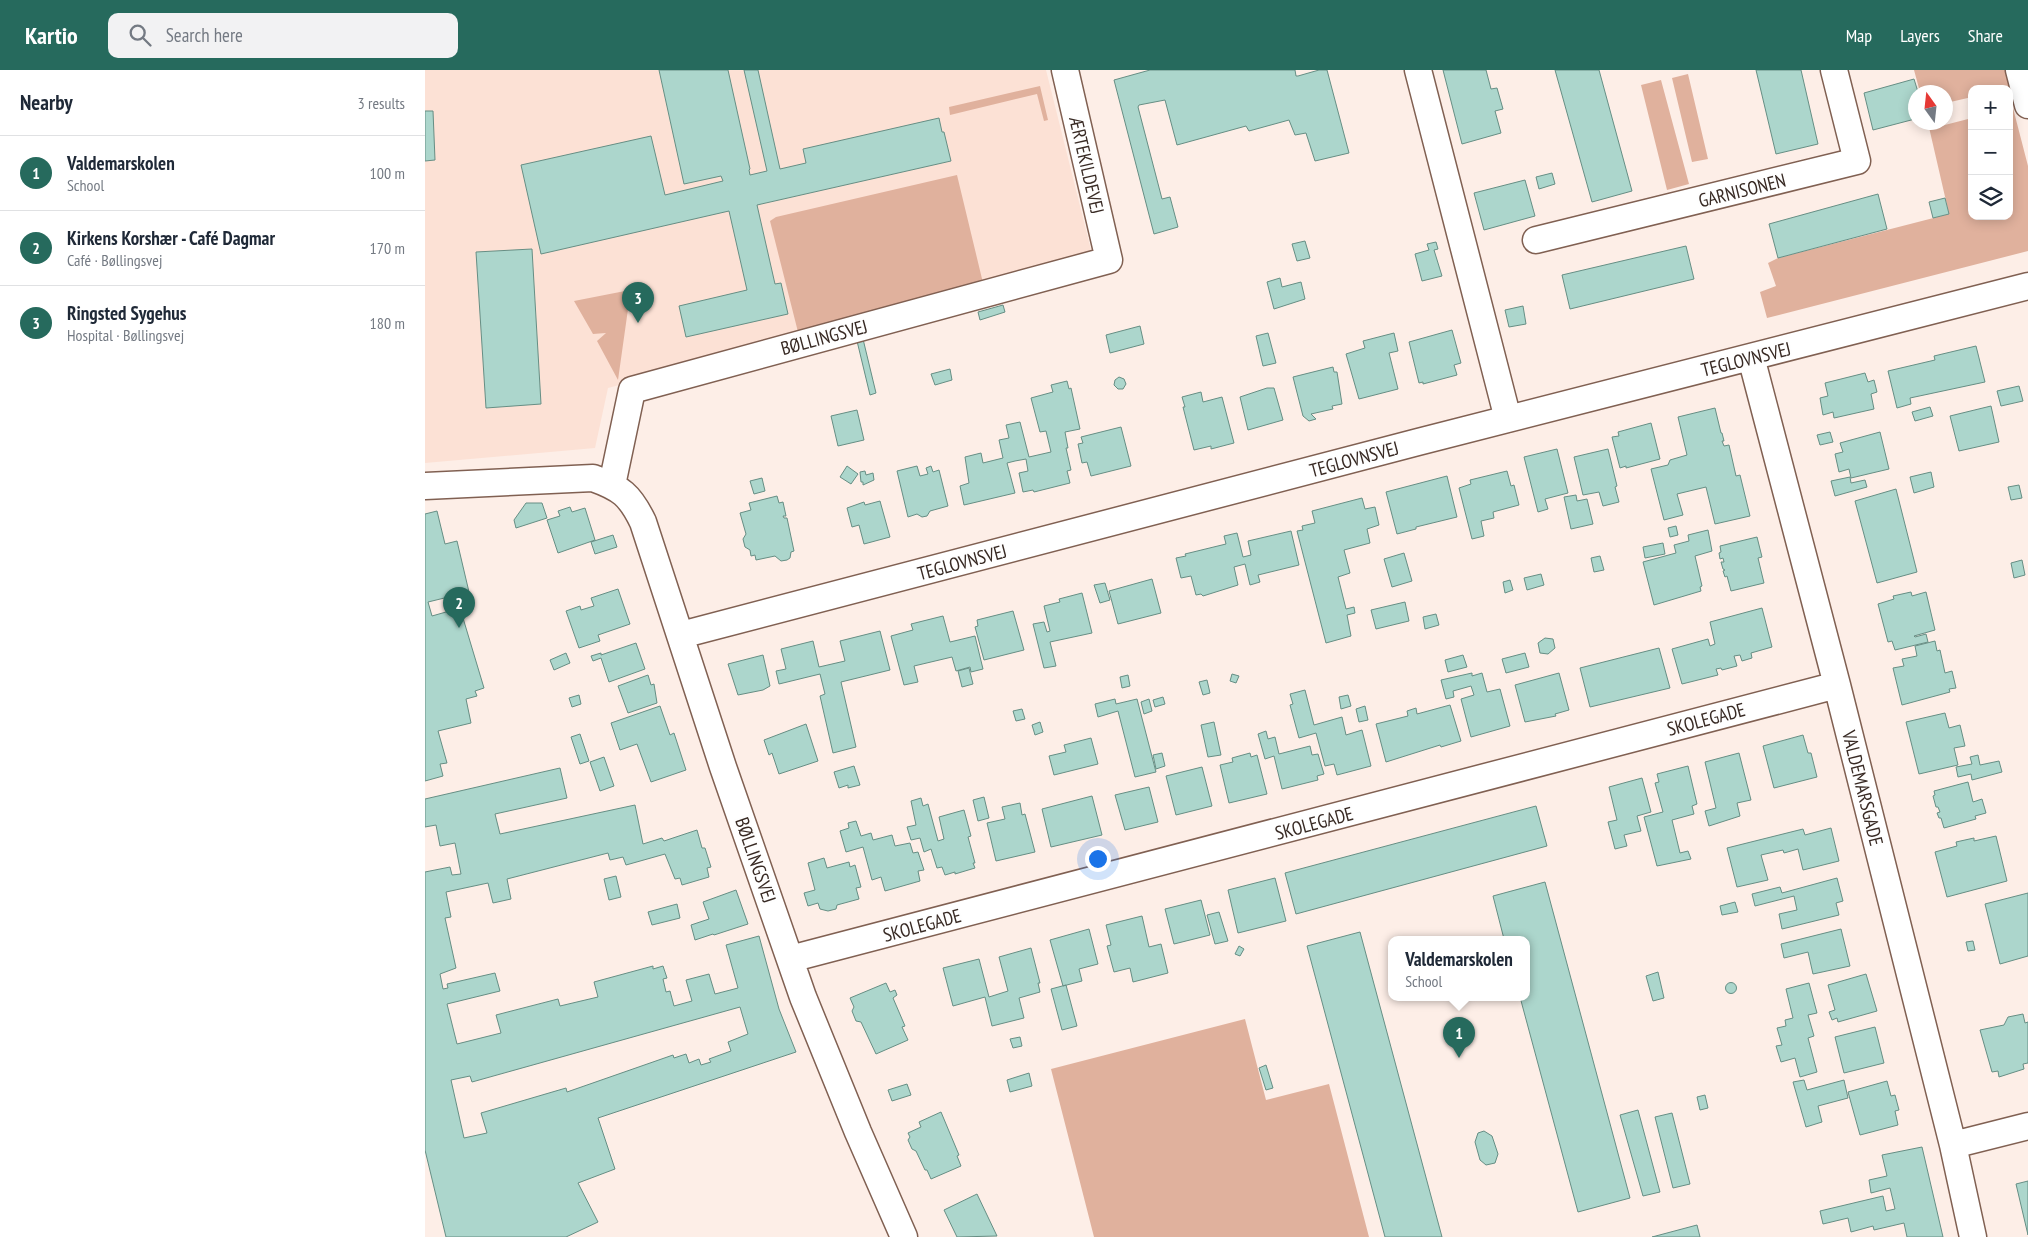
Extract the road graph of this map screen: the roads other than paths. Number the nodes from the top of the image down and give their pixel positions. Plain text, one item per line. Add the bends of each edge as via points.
1 (1065, 70) edge
2 (1418, 70) edge
3 (1834, 70) edge
4 (2019, 70) edge
5 (2028, 105) edge
6 (1536, 240) dead end
7 (1109, 260) joint
8 (2028, 286) edge
9 (1751, 357) junction
10 (1508, 419) junction
11 (612, 485) junction
12 (425, 486) edge
13 (681, 635) junction
14 (1837, 685) junction
15 (791, 959) junction
16 (2028, 1126) edge
17 (1953, 1145) junction
18 (904, 1237) edge
19 (1973, 1237) edge

1 - 7 street, ÆRTEKILDEVEJ
2 - 10 street
3 - 6 street, GARNISONEN via 1857,161
4 - 5 street
7 - 11 street, BØLLINGSVEJ via 632,390
8 - 9 street, TEGLOVNSVEJ
9 - 10 street, TEGLOVNSVEJ
9 - 14 street, VALDEMARSGADE
10 - 13 street, TEGLOVNSVEJ
11 - 12 street, BØLLINGSVEJ via 593,478
11 - 13 street, BØLLINGSVEJ via 625,493 643,522
13 - 15 street, BØLLINGSVEJ via 723,767
14 - 15 street, SKOLEGADE
14 - 17 street, VALDEMARSGADE
15 - 18 street, BØLLINGSVEJ via 836,1079
16 - 17 street
17 - 19 street, VALDEMARSGADE

